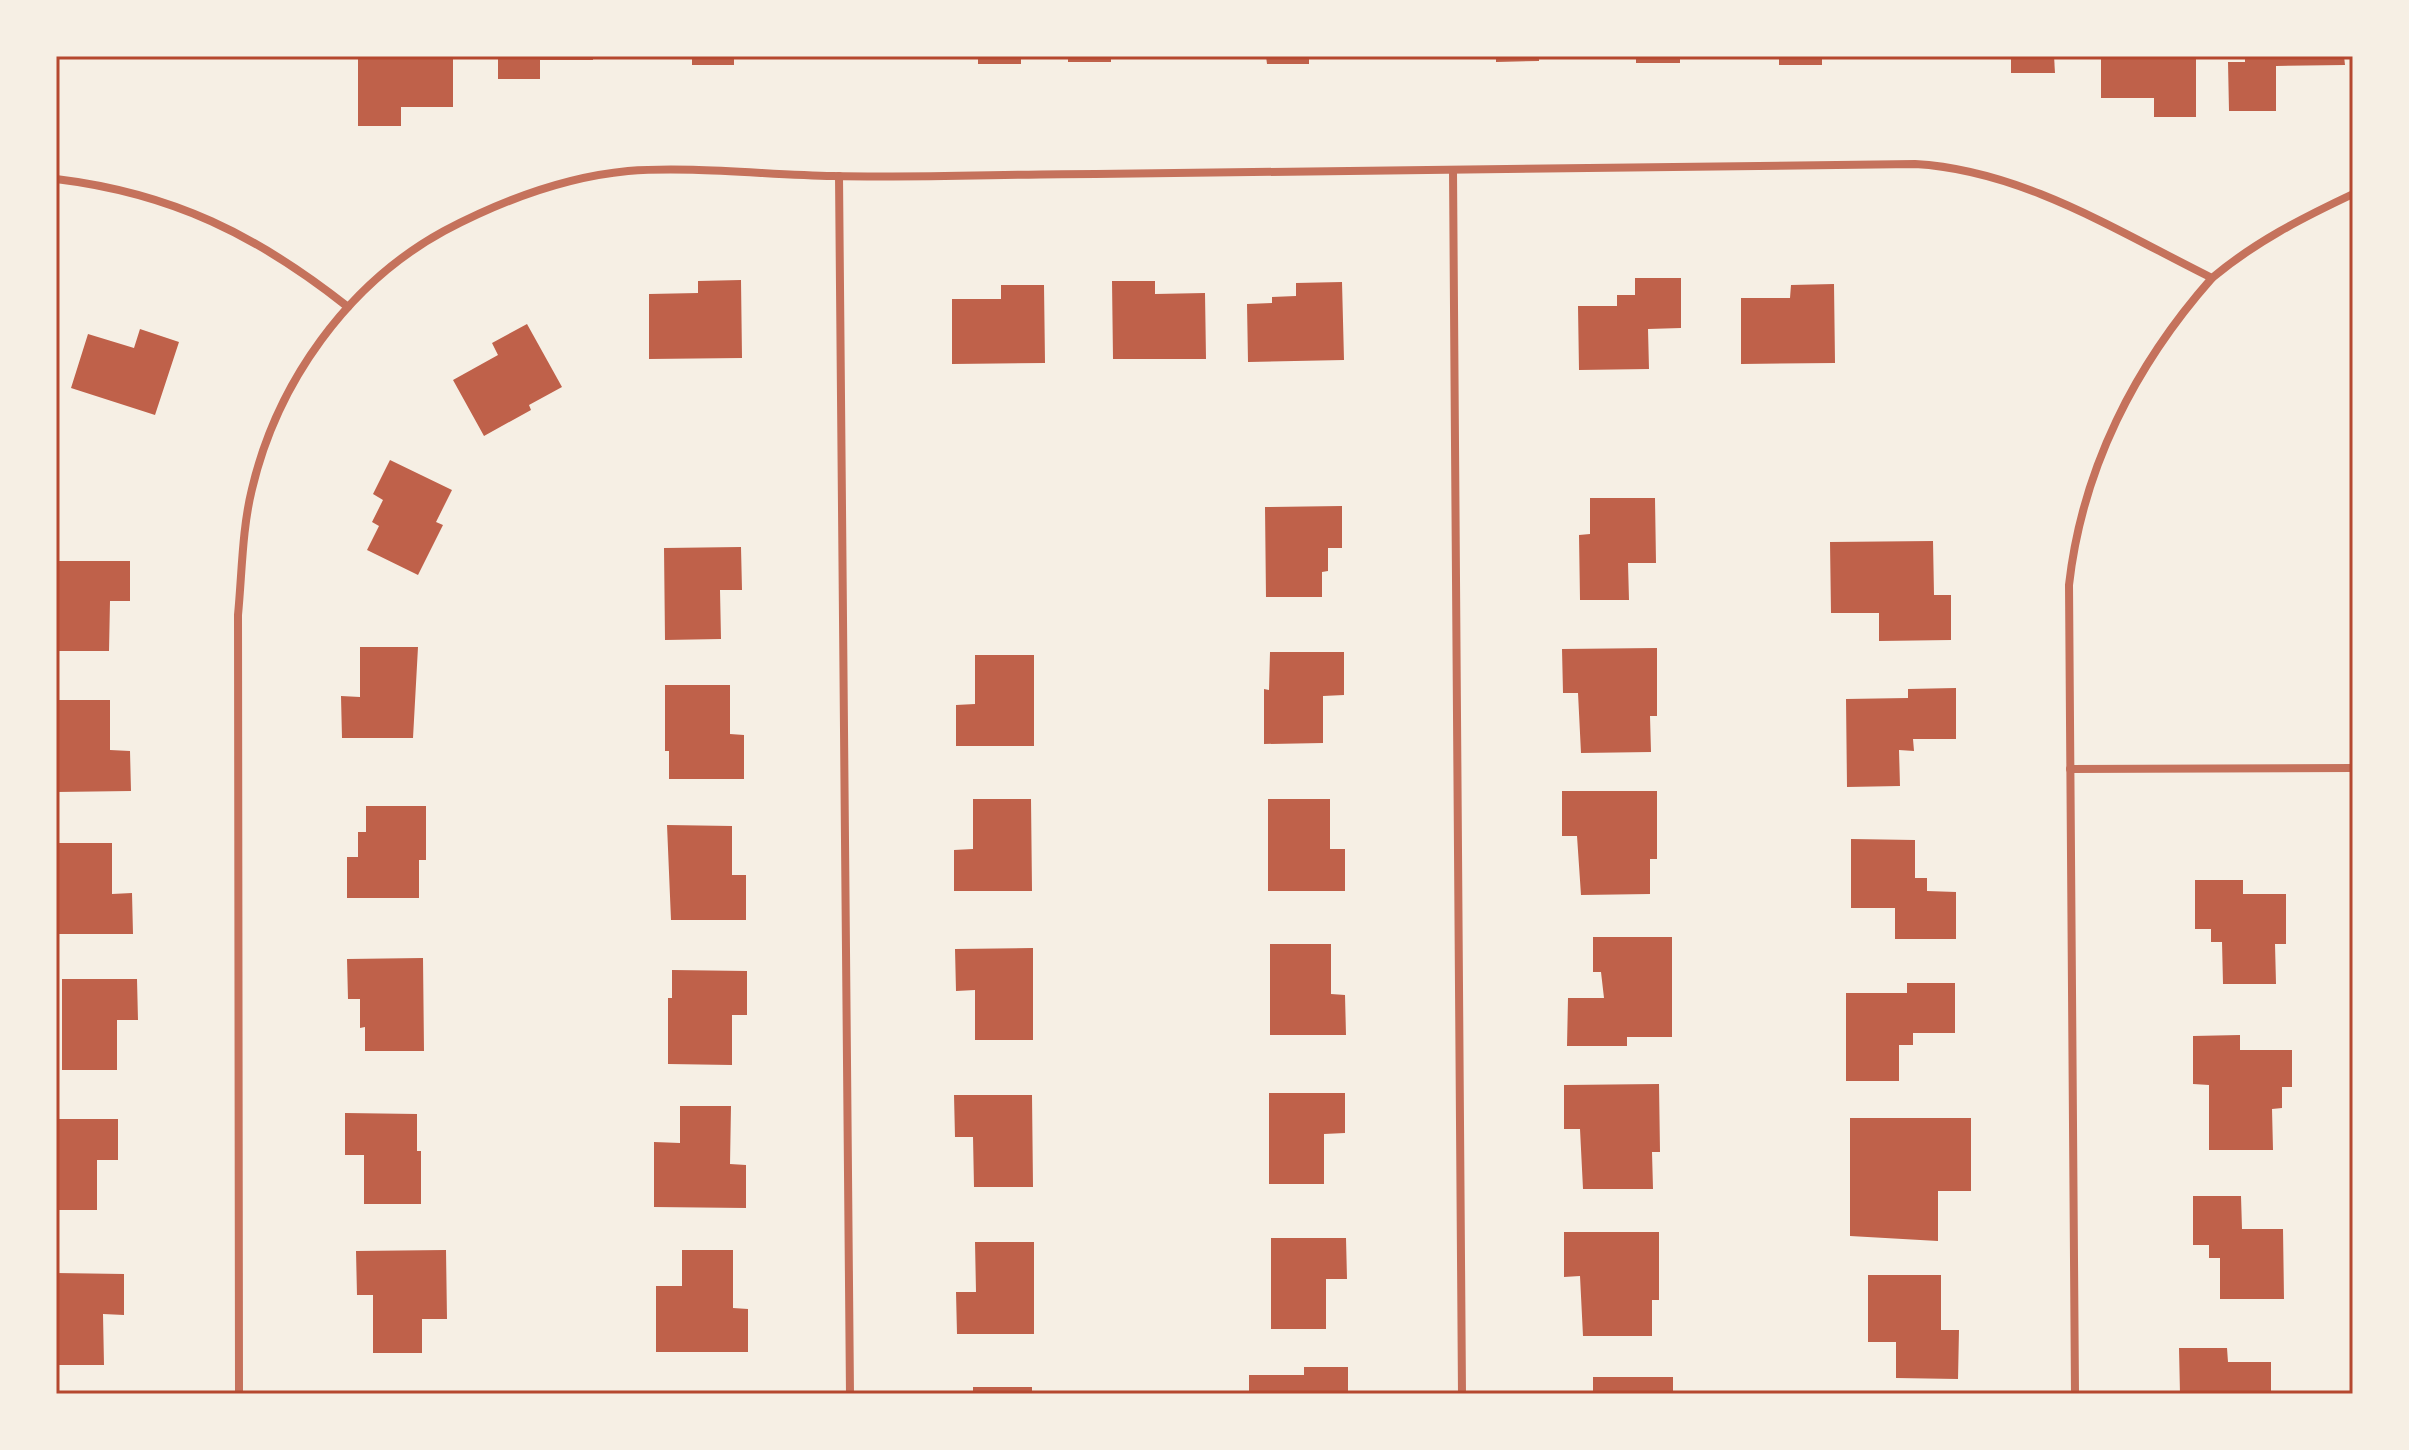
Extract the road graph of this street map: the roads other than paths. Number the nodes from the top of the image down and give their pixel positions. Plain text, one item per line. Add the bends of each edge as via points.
1 (1453, 171) junction
2 (839, 176) junction
3 (56, 179) edge
4 (2353, 194) edge
5 (2212, 278) junction
6 (348, 307) junction
7 (2353, 768) edge
8 (2070, 769) junction
9 (239, 1394) edge
10 (850, 1394) edge
11 (1462, 1394) edge
12 (2075, 1394) edge

1 - 2 street
1 - 5 street via 1951,166 2051,198
1 - 11 street
2 - 6 street via 629,171 560,183 441,233 393,265
2 - 10 street
3 - 6 street via 124,189 178,205 239,232 296,266
4 - 5 street via 2290,224
5 - 8 street via 2172,323 2134,383 2083,507 2069,585
6 - 9 street via 297,375 266,440 251,494 241,585
7 - 8 street
8 - 12 street

